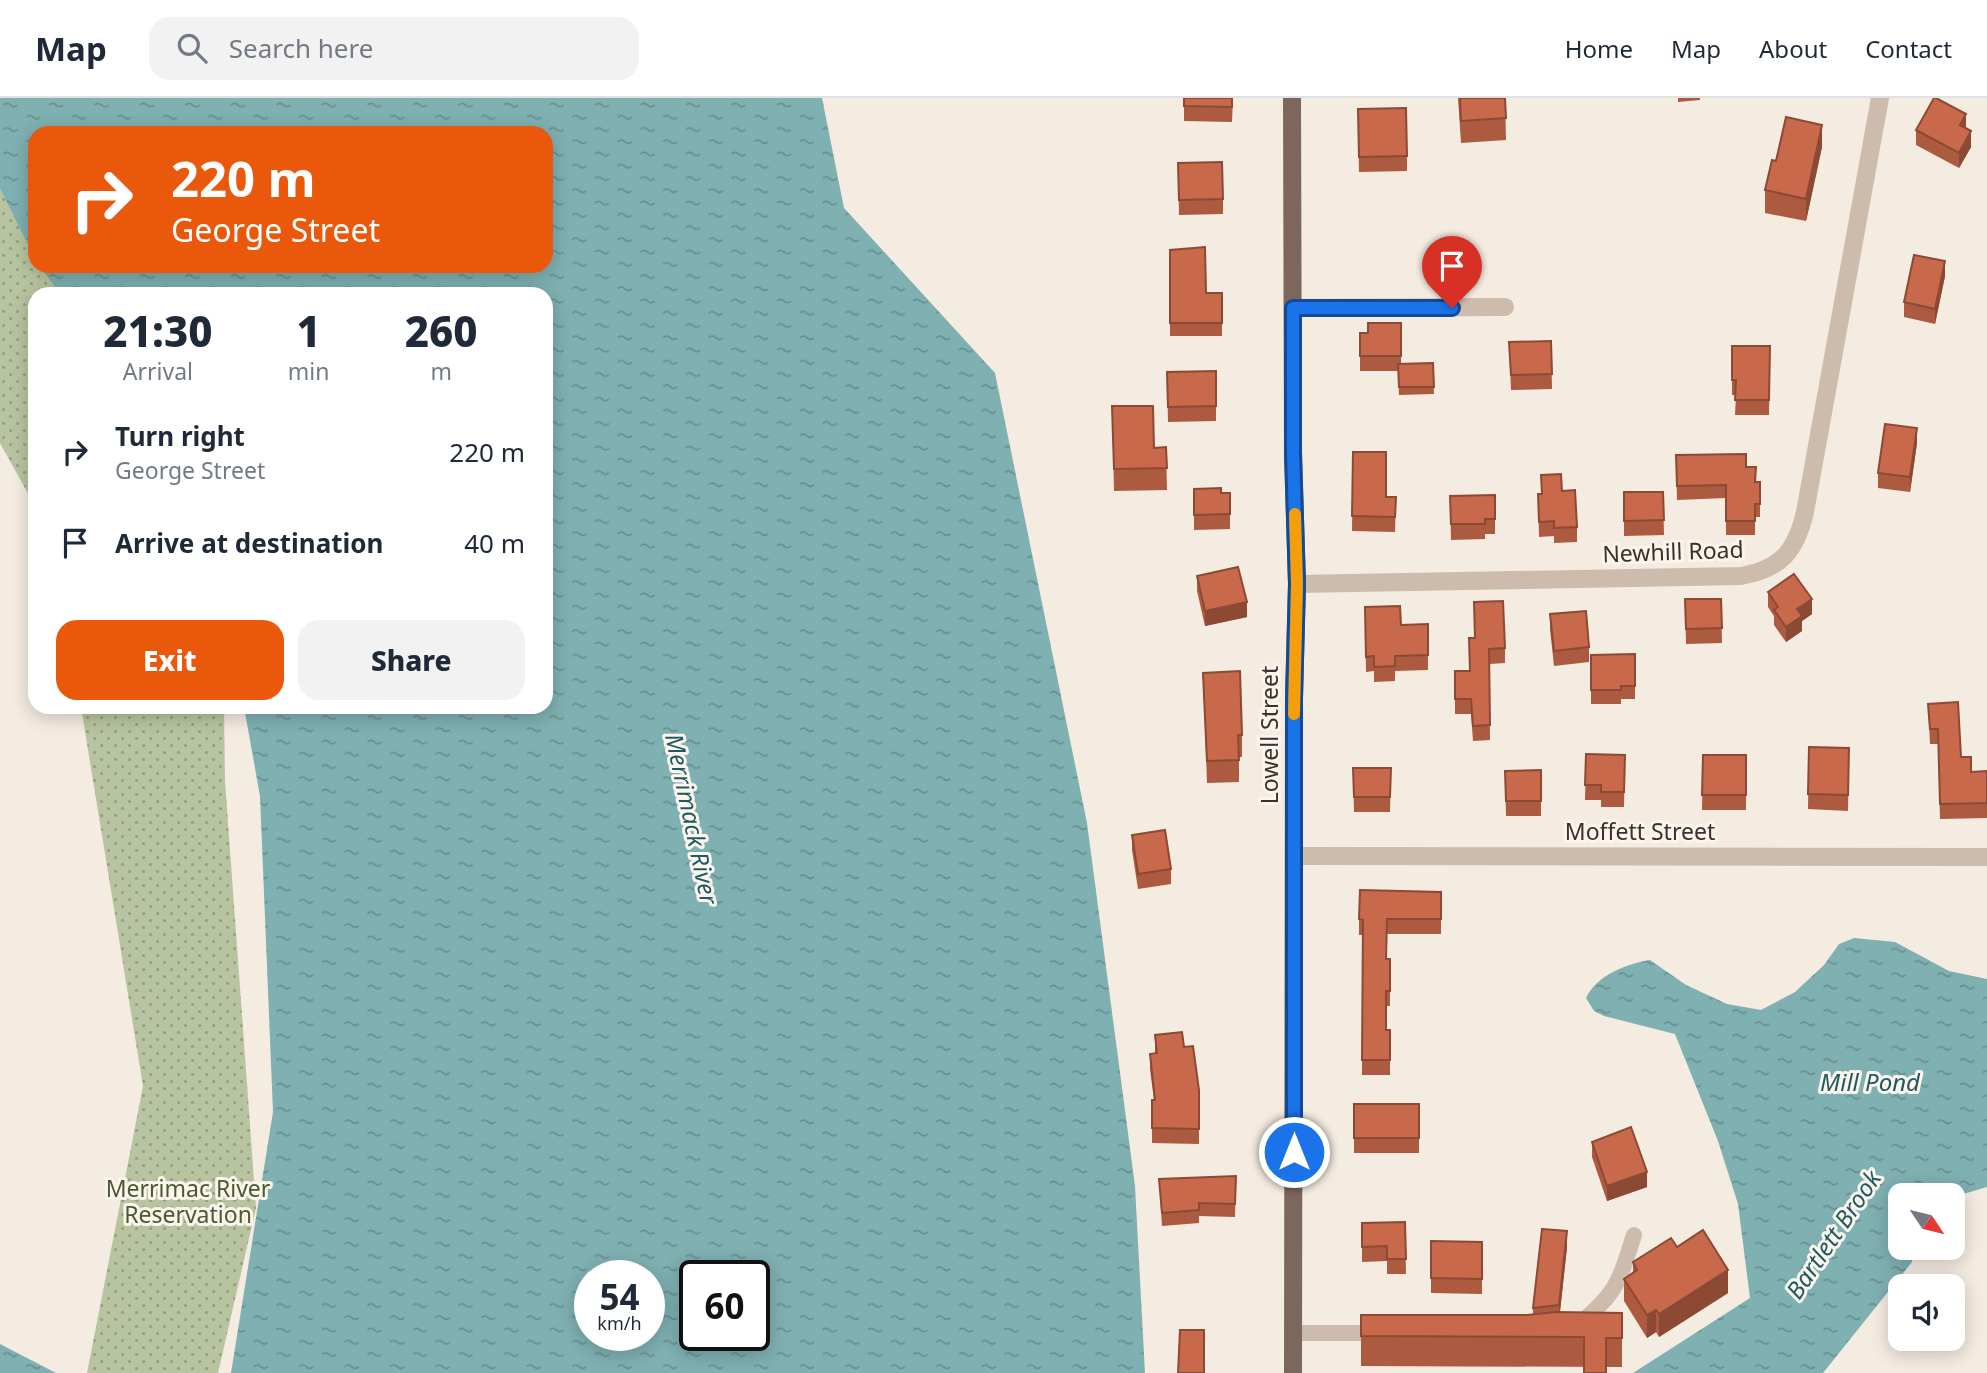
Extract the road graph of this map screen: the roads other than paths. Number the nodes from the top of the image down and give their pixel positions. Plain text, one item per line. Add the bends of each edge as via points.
1 (1292, 98) edge
2 (1880, 98) edge
3 (1505, 307) dead end
4 (1293, 308) junction
5 (1297, 584) junction
6 (1294, 856) junction
7 (1987, 857) edge
8 (1634, 1235) dead end
9 (1562, 1330) edge
10 (1293, 1333) junction
11 (1403, 1333) edge
12 (1293, 1373) edge

1 - 4 main road, Lowell Street
2 - 5 street, Newhill Road via 1805,512 1798,537 1776,564 1741,576
3 - 4 street
4 - 5 main road, Lowell Street
5 - 6 main road, Lowell Street
6 - 7 street, Moffett Street
6 - 10 main road, Lowell Street
8 - 9 lane via 1620,1280 1604,1304 1573,1329
10 - 11 lane
10 - 12 main road, Lowell Street

